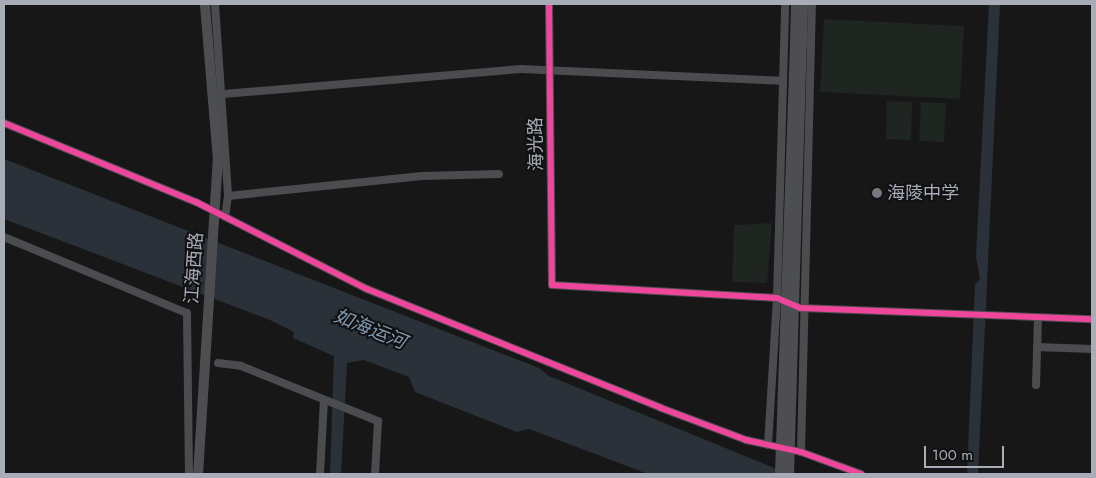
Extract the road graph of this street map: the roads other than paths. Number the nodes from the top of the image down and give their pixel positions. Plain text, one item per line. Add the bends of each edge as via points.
1 (205, 4) edge
2 (215, 4) edge
3 (549, 4) edge
4 (785, 4) edge
5 (796, 4) edge
6 (803, 4) edge
7 (812, 4) edge
8 (798, 45) junction
9 (550, 70) junction
10 (782, 81) junction
11 (223, 94) junction
12 (4, 123) edge
13 (499, 174) dead end
14 (228, 196) junction
15 (225, 217) junction
16 (4, 237) edge
17 (777, 298) junction
18 (801, 308) junction
19 (1038, 318) junction
20 (1092, 319) edge
21 (1037, 346) junction
22 (1092, 349) edge
23 (218, 363) dead end
24 (1036, 385) dead end
25 (328, 401) junction
26 (768, 445) junction
27 (801, 452) junction
28 (189, 474) edge
29 (198, 474) edge
30 (320, 474) edge
31 (375, 474) edge
32 (780, 474) edge
33 (789, 474) edge
34 (861, 474) edge

1 - 29 main road, 江海西路, bridge via 218,160
2 - 11 street
3 - 9 street, 海光路
4 - 10 street
5 - 8 main road
6 - 8 main road
7 - 18 street
8 - 32 main road, bridge
8 - 33 main road, bridge
9 - 10 street
9 - 11 street
9 - 17 street, 海光路 via 552,285
10 - 17 street
11 - 14 street
12 - 15 street
13 - 14 street via 422,176
14 - 15 street
15 - 26 street via 367,289 661,408
16 - 28 street via 187,313
17 - 18 street
17 - 26 street
18 - 19 street
18 - 27 street
19 - 20 street
19 - 21 street
21 - 22 street
21 - 24 street
23 - 25 street via 241,366
25 - 30 street
25 - 31 street via 378,421
26 - 27 street
27 - 34 street

